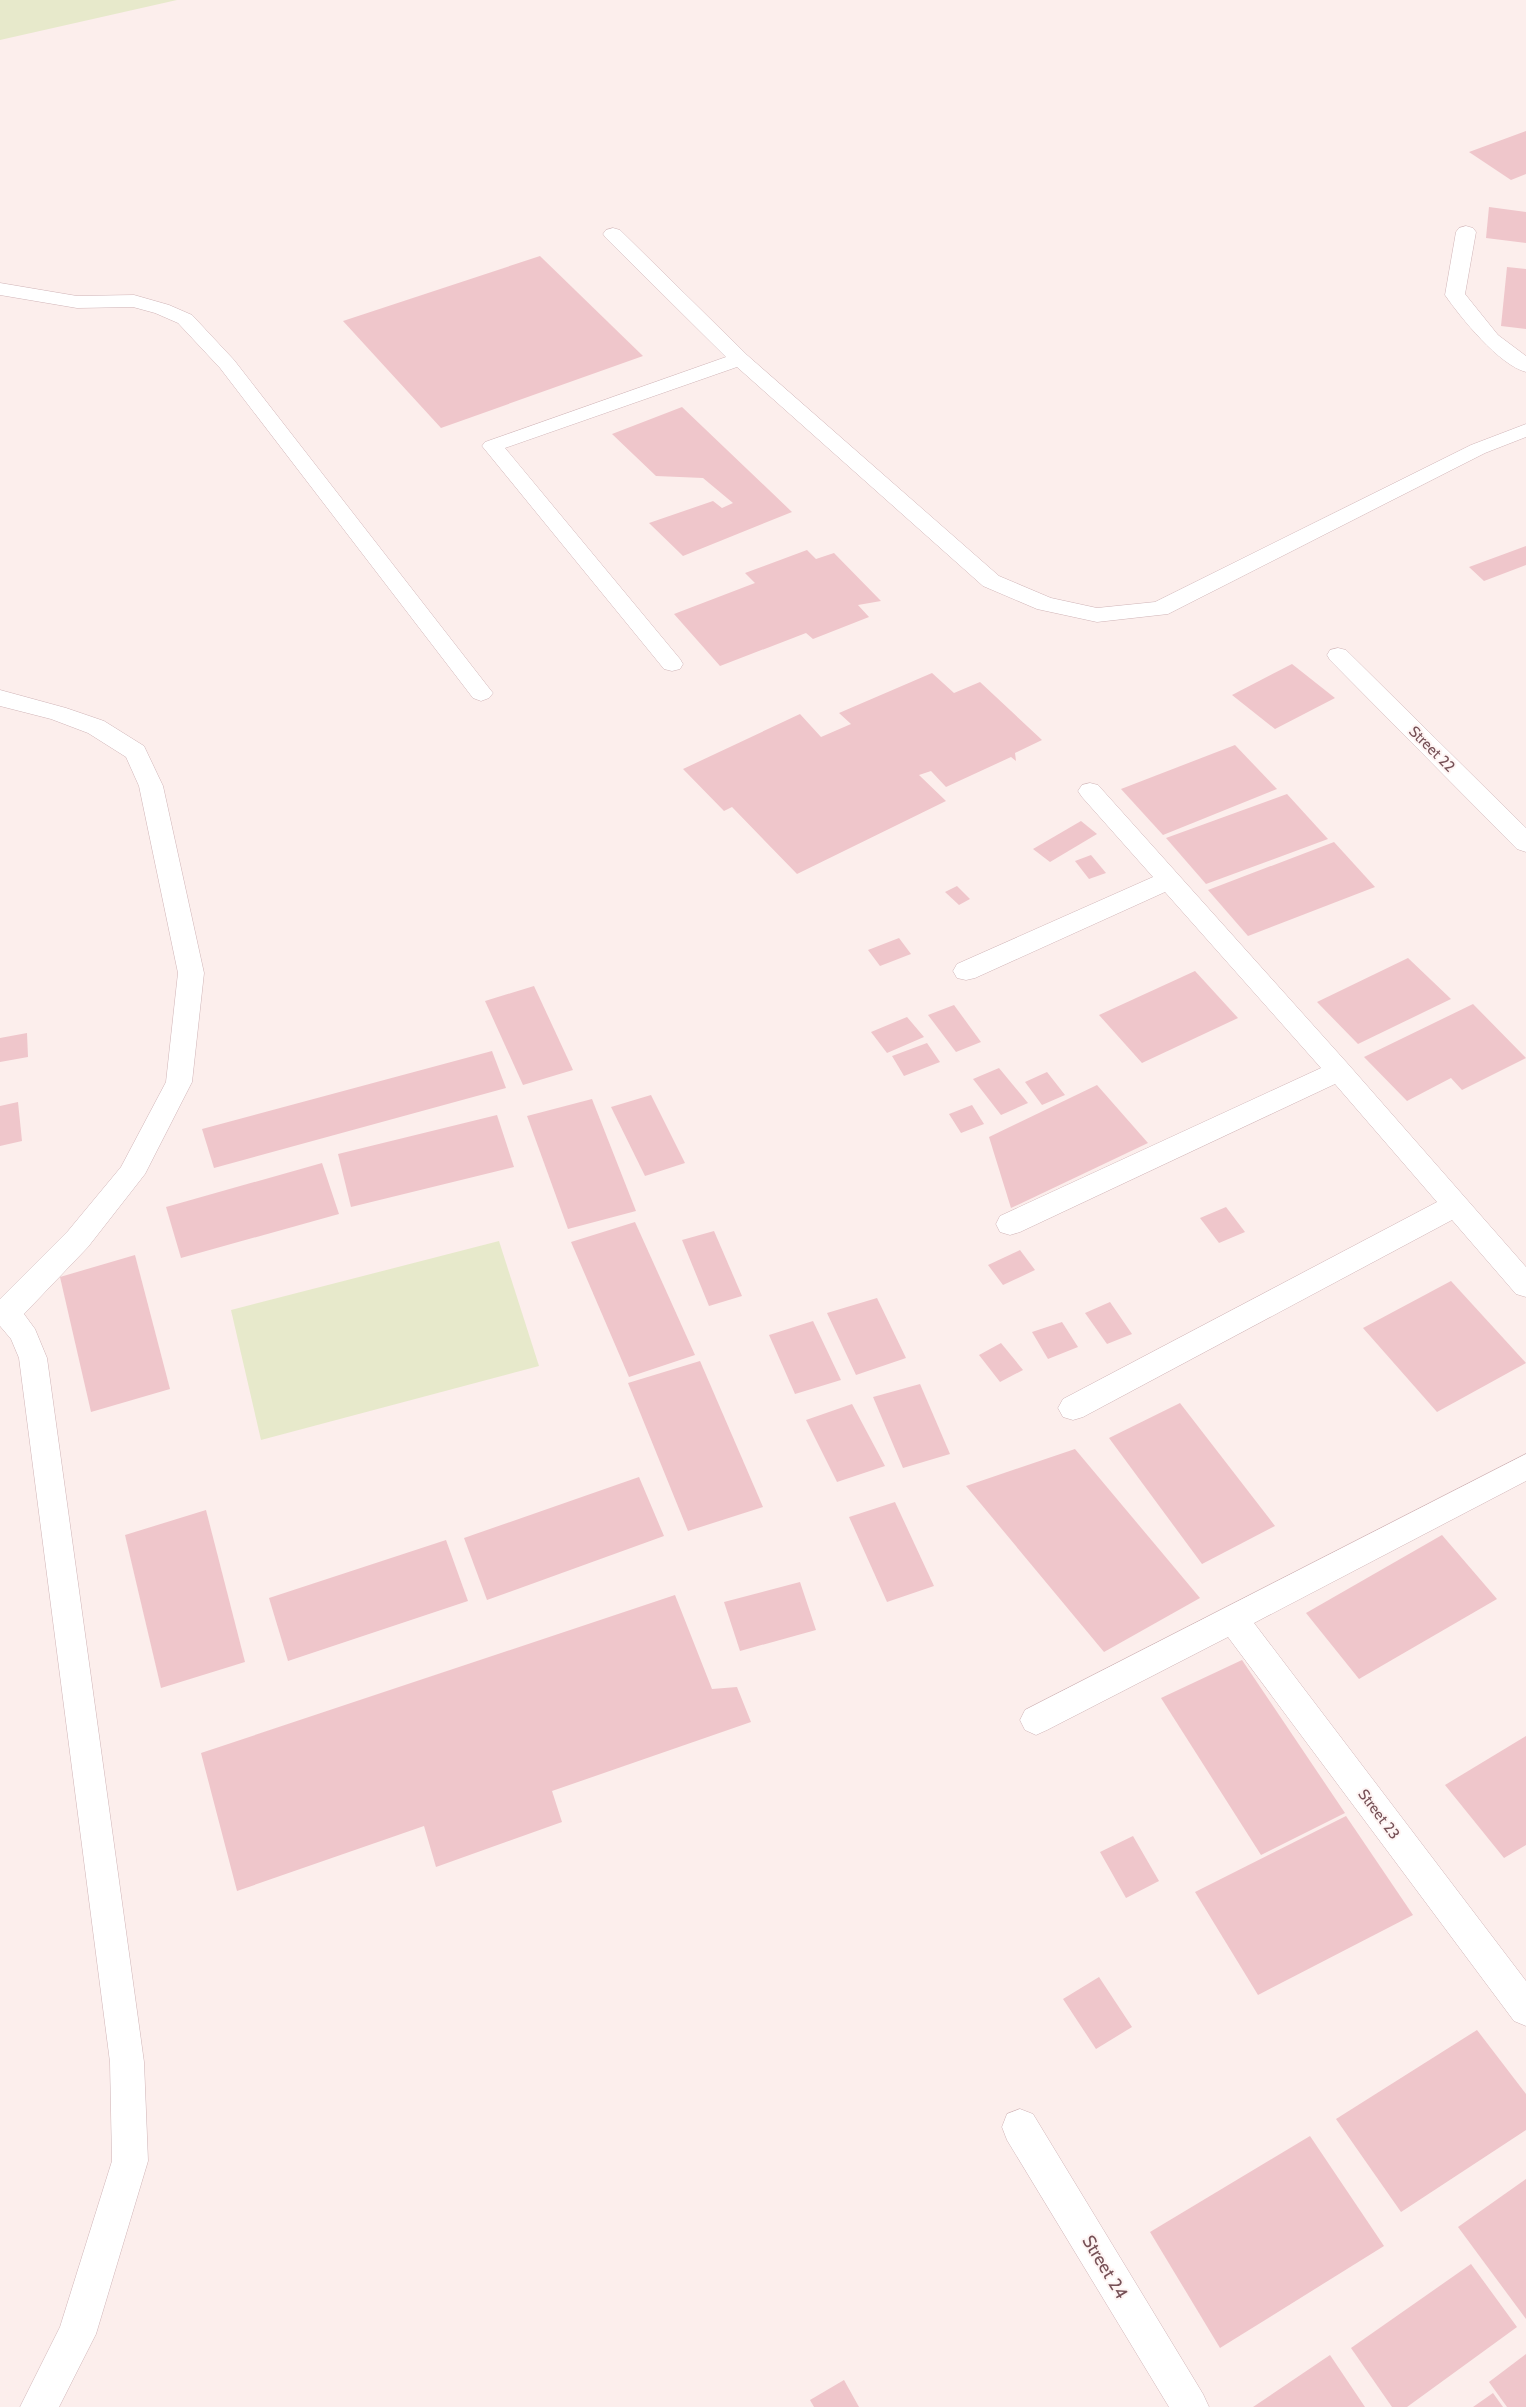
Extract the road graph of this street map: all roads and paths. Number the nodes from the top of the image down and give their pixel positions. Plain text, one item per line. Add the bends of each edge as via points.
1 (1466, 232) dead end
2 (613, 234) dead end
3 (0, 289) edge
4 (740, 359) junction
5 (1526, 366) edge
6 (1526, 430) edge
7 (1338, 655) dead end
8 (672, 664) dead end
9 (481, 693) dead end
10 (0, 698) edge
11 (1090, 791) dead end
12 (1526, 843) edge
13 (1169, 880) junction
14 (966, 971) dead end
15 (1339, 1071) junction
16 (1456, 1206) junction
17 (1010, 1224) dead end
18 (1526, 1286) edge
19 (3, 1312) edge
20 (1073, 1408) dead end
21 (1526, 1467) edge
22 (1232, 1618) junction
23 (1036, 1720) dead end
24 (1526, 2009) edge
25 (1020, 2127) dead end
26 (39, 2407) edge
27 (1190, 2407) edge

1 - 5 street via 1456,295 1491,339
2 - 4 street
3 - 9 street via 77,302 134,301 184,320 227,364
4 - 6 street via 991,581 1045,604 1097,615 1160,609 1478,449
4 - 8 street via 492,446
7 - 12 street, Street 22
10 - 19 street via 58,712 88,724 136,752 151,786 191,973 179,1082 131,1174 78,1239
11 - 13 street
13 - 14 street
13 - 15 street
15 - 16 street
15 - 17 street
16 - 18 street
16 - 20 street
19 - 26 street via 26,1338 33,1358 128,2092 130,2161 77,2334
21 - 22 street
22 - 23 street
22 - 24 street, Street 23
25 - 27 street, Street 24

